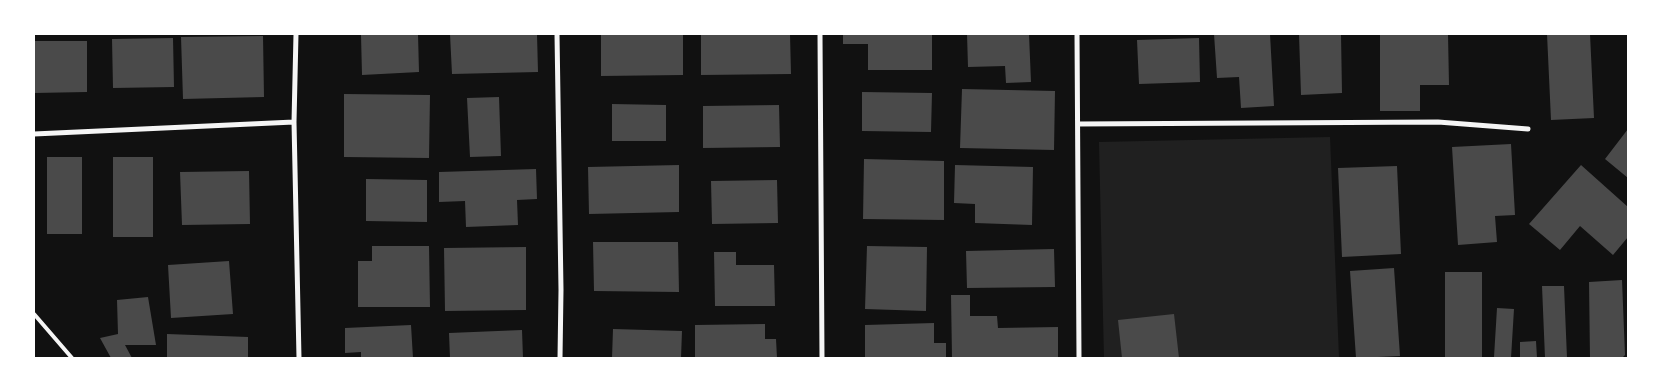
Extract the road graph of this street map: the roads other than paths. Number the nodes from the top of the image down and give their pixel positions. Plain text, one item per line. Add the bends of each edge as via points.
1 (296, 34) edge
2 (558, 34) edge
3 (820, 34) edge
4 (1077, 34) edge
5 (294, 122) junction
6 (1078, 124) junction
7 (1528, 130) dead end
8 (34, 134) edge
9 (34, 314) edge
10 (72, 358) edge
11 (299, 358) edge
12 (560, 358) edge
13 (822, 358) edge
14 (1079, 358) edge

1 - 5 street
2 - 12 street
3 - 13 street
4 - 6 street
5 - 8 street
5 - 11 street
6 - 7 street via 1438,122
6 - 14 street
9 - 10 lane

